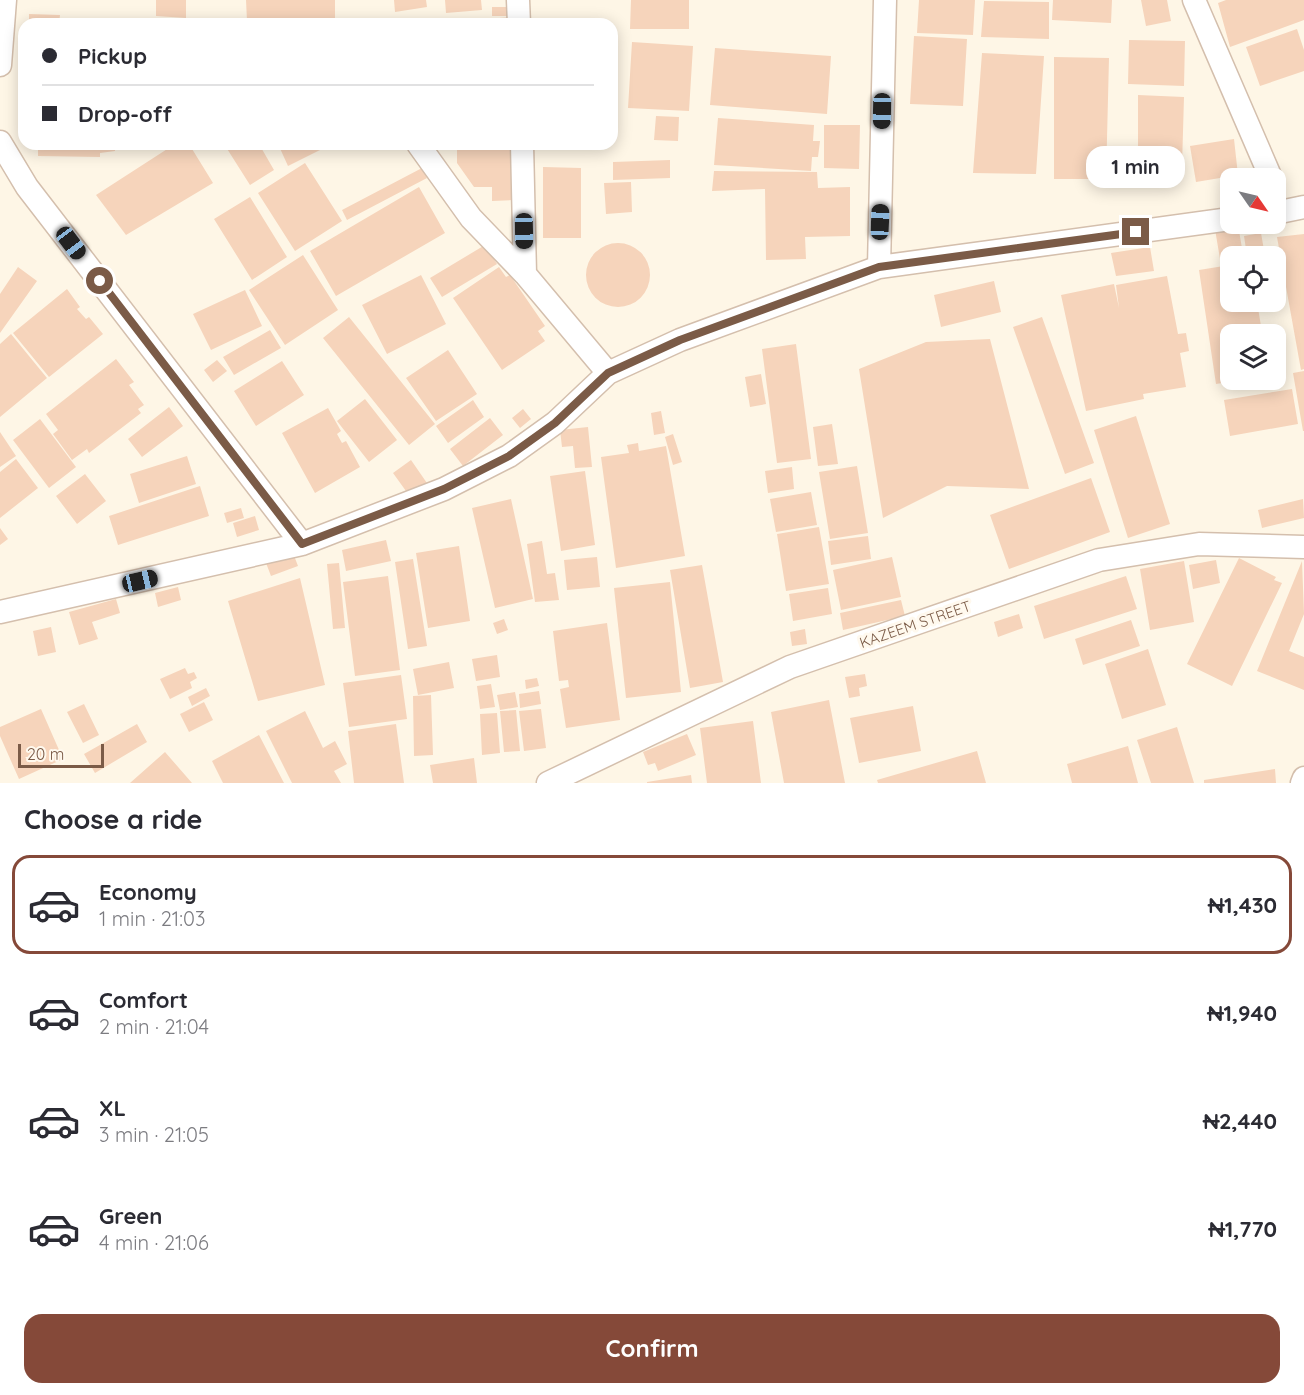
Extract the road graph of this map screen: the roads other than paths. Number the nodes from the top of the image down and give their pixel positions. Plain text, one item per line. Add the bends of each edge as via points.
1 (5, 0) edge
2 (519, 0) edge
3 (885, 0) edge
4 (1194, 0) edge
5 (519, 18) edge
6 (0, 65) edge
7 (0, 142) edge
8 (422, 150) edge
9 (522, 150) edge
10 (1267, 168) edge
11 (1220, 220) edge
12 (879, 267) junction
13 (525, 274) junction
14 (608, 373) junction
15 (302, 544) junction
16 (1304, 547) edge
17 (0, 612) edge
18 (1304, 778) edge
19 (548, 783) edge
20 (1302, 783) edge

1 - 6 street
2 - 5 street
3 - 12 street
4 - 10 street
7 - 15 street via 27,187
8 - 13 street via 471,218
9 - 13 street
11 - 12 street
12 - 14 street via 680,340
13 - 14 street
14 - 15 street via 555,423 509,456 444,489
15 - 17 street
16 - 19 street, KAZEEM STREET via 1199,544 1099,560 790,667
18 - 20 street

